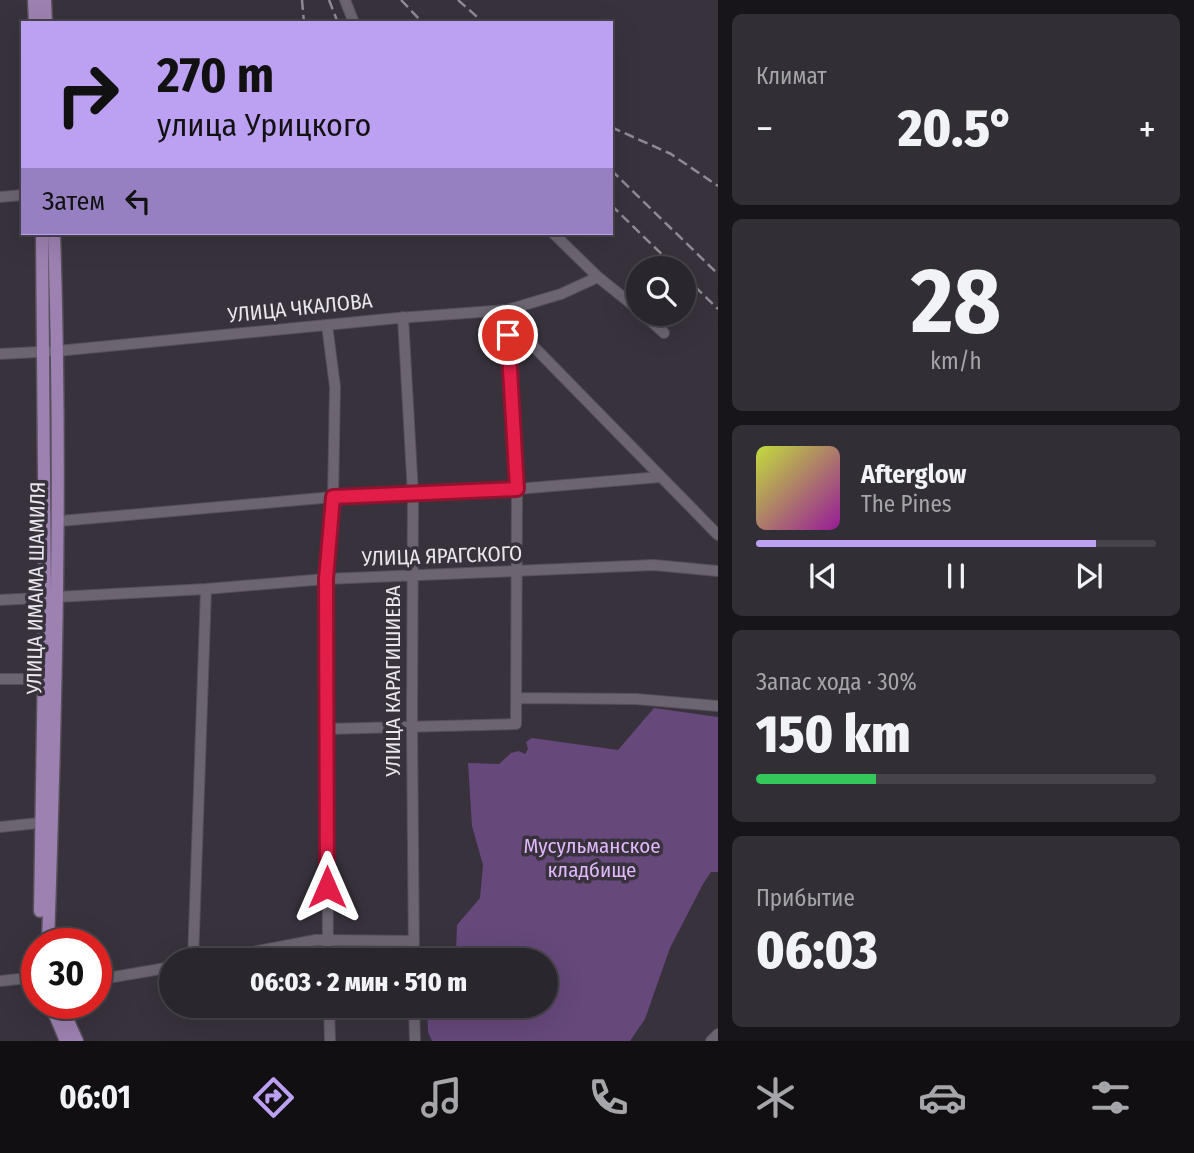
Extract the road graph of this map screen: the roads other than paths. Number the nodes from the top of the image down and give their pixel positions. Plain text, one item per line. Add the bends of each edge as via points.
1 (34, 0) edge
2 (45, 0) edge
3 (345, 0) edge
4 (35, 21) edge
5 (46, 21) edge
6 (353, 21) edge
7 (21, 195) edge
8 (0, 197) edge
9 (42, 235) edge
10 (54, 235) edge
11 (555, 235) edge
12 (598, 276) junction
13 (626, 299) edge
14 (507, 310) junction
15 (403, 317) junction
16 (327, 325) junction
17 (656, 326) edge
18 (664, 333) dead end
19 (44, 350) junction
20 (57, 351) junction
21 (0, 354) edge
22 (660, 477) junction
23 (517, 489) junction
24 (413, 494) junction
25 (333, 497) junction
26 (57, 523) junction
27 (718, 535) edge
28 (718, 571) edge
29 (516, 572) junction
30 (413, 576) junction
31 (326, 579) junction
32 (206, 589) junction
33 (51, 596) junction
34 (0, 600) edge
35 (0, 679) edge
36 (44, 679) junction
37 (517, 698) junction
38 (718, 706) edge
39 (412, 726) junction
40 (326, 729) junction
41 (47, 823) junction
42 (0, 827) edge
43 (41, 928) edge
44 (48, 928) edge
45 (327, 940) junction
46 (414, 941) junction
47 (193, 948) edge
48 (273, 948) edge
49 (327, 948) edge
50 (414, 948) edge
51 (159, 969) edge
52 (112, 977) edge
53 (21, 979) edge
54 (0, 981) edge
55 (329, 1018) edge
56 (414, 1018) edge
57 (57, 1019) edge
58 (67, 1019) edge
59 (718, 1034) edge
60 (66, 1041) edge
61 (77, 1041) edge
62 (330, 1041) edge
63 (415, 1041) edge
64 (711, 1041) edge

1 - 4 main road
2 - 5 main road
3 - 6 street
7 - 8 street
9 - 19 main road, УЛИЦА ИМАМА ШАМИЛЯ
10 - 20 main road, УЛИЦА ИМАМА ШАМИЛЯ
11 - 12 street
12 - 13 street
12 - 14 street, УЛИЦА ЧКАЛОВА via 561,294
14 - 15 street, УЛИЦА ЧКАЛОВА
14 - 22 street via 536,349
14 - 23 street
15 - 16 street, УЛИЦА ЧКАЛОВА
15 - 24 street, УЛИЦА КАРАГИШИЕВА
16 - 20 street, УЛИЦА ЧКАЛОВА
16 - 25 street via 335,387
17 - 18 street
19 - 20 street, УЛИЦА ЧКАЛОВА
19 - 21 street, УЛИЦА ЧКАЛОВА
19 - 33 main road, УЛИЦА ИМАМА ШАМИЛЯ
20 - 26 main road, УЛИЦА ИМАМА ШАМИЛЯ
22 - 23 street
22 - 27 street
23 - 24 street
23 - 29 street
24 - 25 street
24 - 30 street, УЛИЦА КАРАГИШИЕВА
25 - 26 street
25 - 31 street
26 - 33 main road, УЛИЦА ИМАМА ШАМИЛЯ
28 - 29 street, УЛИЦА ЯРАГСКОГО via 654,565
29 - 30 street, УЛИЦА ЯРАГСКОГО
29 - 37 street
30 - 31 street, УЛИЦА ЯРАГСКОГО
30 - 39 street, УЛИЦА КАРАГИШИЕВА
31 - 32 street, УЛИЦА ЯРАГСКОГО
31 - 40 street
32 - 33 street, УЛИЦА ЯРАГСКОГО
32 - 47 street
33 - 34 street, УЛИЦА ЯРАГСКОГО
33 - 36 main road, УЛИЦА ИМАМА ШАМИЛЯ
33 - 41 main road, УЛИЦА ИМАМА ШАМИЛЯ
35 - 36 street
36 - 41 main road, УЛИЦА ИМАМА ШАМИЛЯ
37 - 38 street via 636,699
37 - 39 street via 516,724
39 - 40 street
39 - 46 street, УЛИЦА КАРАГИШИЕВА
40 - 45 street
41 - 42 street
41 - 43 main road, УЛИЦА ИМАМА ШАМИЛЯ
41 - 44 main road, УЛИЦА ИМАМА ШАМИЛЯ
45 - 46 street
45 - 48 street
45 - 49 street
46 - 50 street, УЛИЦА КАРАГИШИЕВА
51 - 52 street
53 - 54 street
55 - 62 street
56 - 63 street
57 - 60 main road
58 - 61 main road
59 - 64 street

